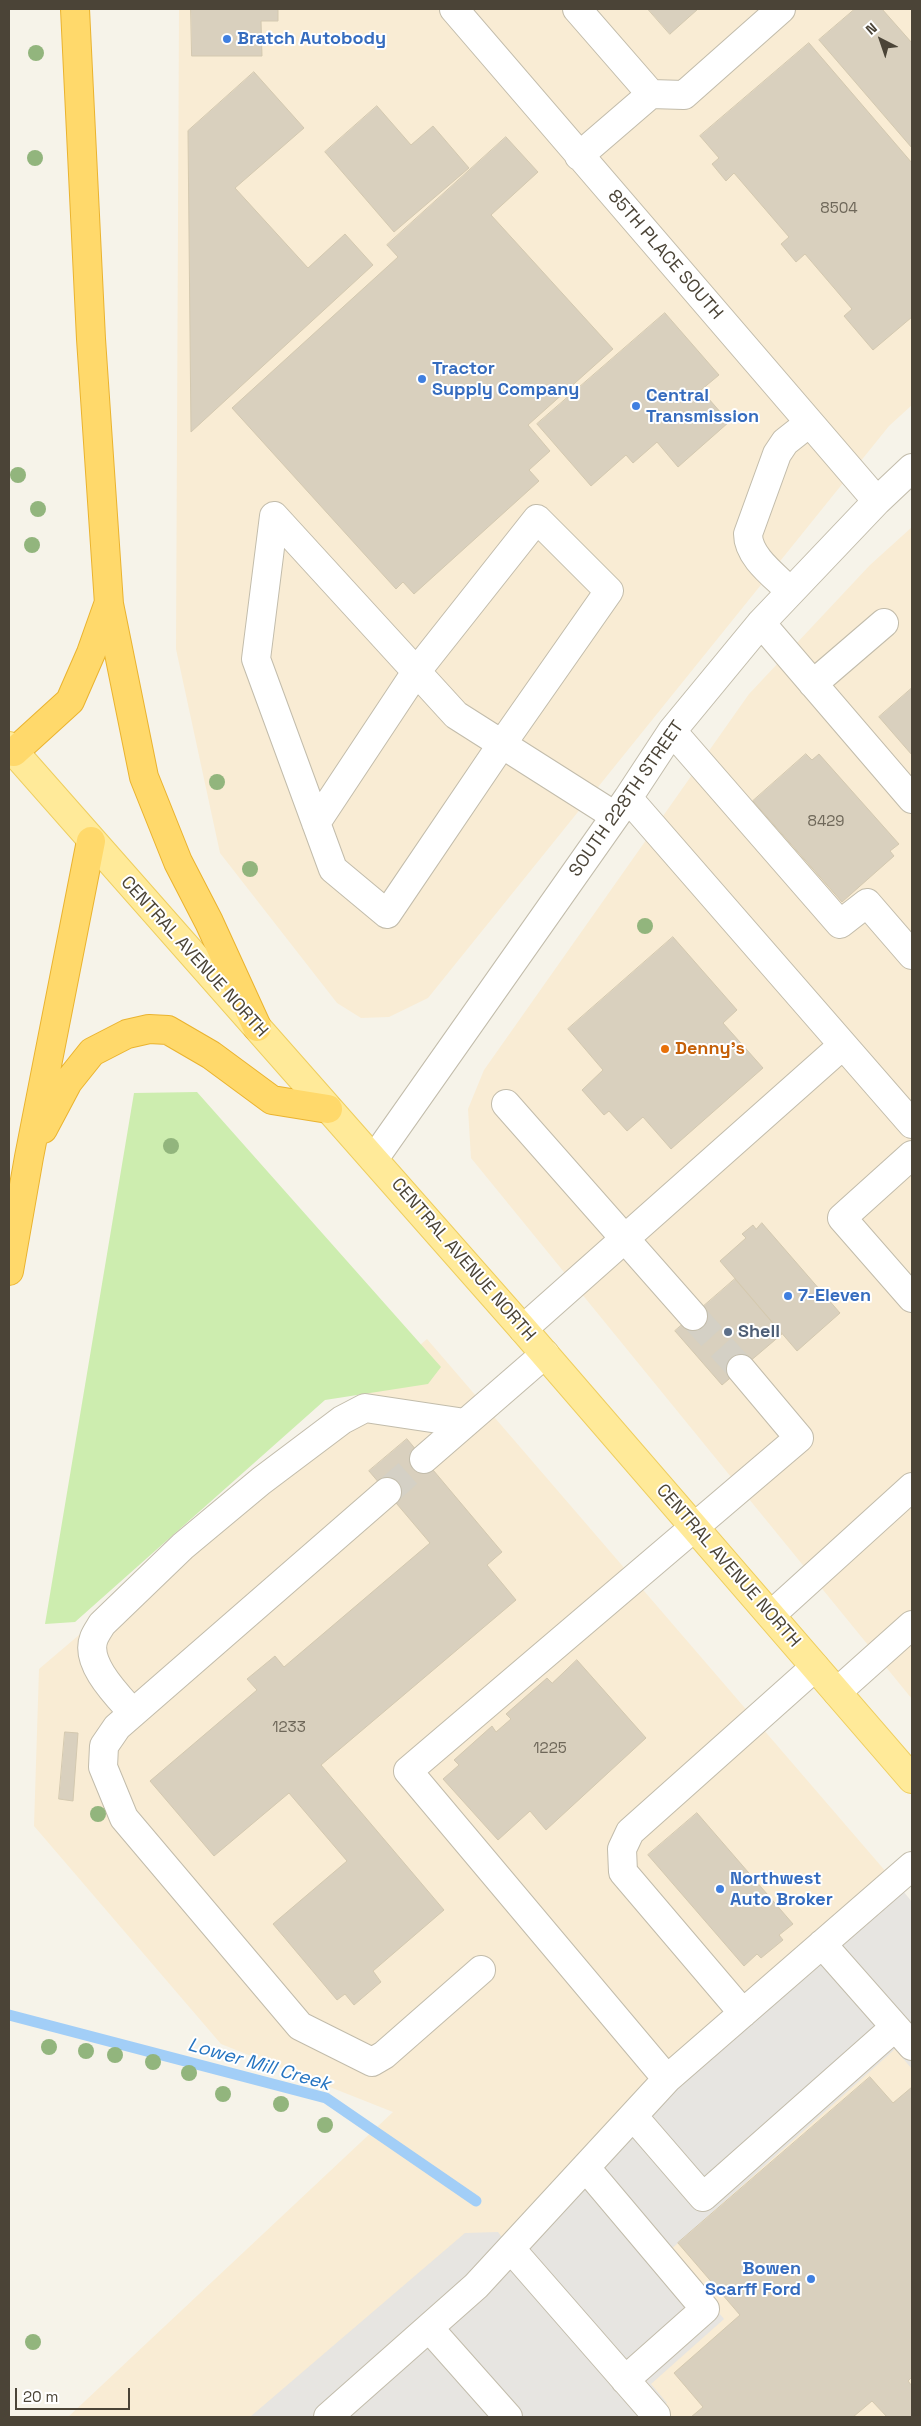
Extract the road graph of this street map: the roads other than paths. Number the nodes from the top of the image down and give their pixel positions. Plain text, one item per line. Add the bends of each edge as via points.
1 (75, 9) edge
2 (454, 9) edge
3 (577, 9) edge
4 (781, 9) edge
5 (651, 94) junction
6 (579, 156) junction
7 (809, 423) junction
8 (912, 468) edge
9 (877, 501) junction
10 (790, 591) junction
11 (109, 604) junction
12 (884, 622) dead end
13 (760, 623) junction
14 (416, 672) junction
15 (813, 684) junction
16 (672, 731) junction
17 (502, 744) junction
18 (12, 749) edge
19 (912, 799) edge
20 (622, 807) junction
21 (316, 823) junction
22 (91, 841) junction
23 (912, 955) edge
24 (257, 1027) junction
25 (844, 1045) junction
26 (506, 1104) dead end
27 (328, 1109) junction
28 (912, 1124) edge
29 (912, 1154) edge
30 (29, 1157) junction
31 (374, 1158) junction
32 (624, 1239) junction
33 (9, 1271) edge
34 (912, 1298) edge
35 (693, 1316) tunnel mouth
36 (523, 1328) junction
37 (545, 1354) junction
38 (741, 1369) tunnel mouth
39 (466, 1423) junction
40 (424, 1460) tunnel mouth
41 (912, 1487) edge
42 (387, 1492) tunnel mouth
43 (695, 1527) junction
44 (771, 1615) junction
45 (912, 1625) edge
46 (815, 1667) junction
47 (837, 1692) junction
48 (133, 1713) junction
49 (911, 1775) edge
50 (912, 1866) edge
51 (822, 1944) junction
52 (480, 1970) dead end
53 (742, 2014) junction
54 (904, 2037) edge
55 (668, 2079) junction
56 (633, 2116) junction
57 (586, 2168) junction
58 (511, 2249) junction
59 (429, 2328) junction
60 (625, 2380) junction
61 (340, 2413) edge
62 (656, 2415) dead end
63 (508, 2417) edge

1 - 11 highway via 91,339
2 - 6 street, 85TH PLACE SOUTH
3 - 5 street
4 - 5 street via 684,95
5 - 6 street
6 - 7 street, 85TH PLACE SOUTH
7 - 9 street, 85TH PLACE SOUTH
7 - 10 street via 785,442 777,454 748,534 748,544 753,553
8 - 9 street, SOUTH 228TH STREET
9 - 10 street, SOUTH 228TH STREET
10 - 13 street, SOUTH 228TH STREET
11 - 18 highway via 92,653 70,701
11 - 24 highway via 144,777 178,862
12 - 15 street
13 - 15 street
13 - 16 street, SOUTH 228TH STREET
14 - 17 street via 456,715
14 - 17 street via 538,519 609,591
14 - 21 street
14 - 21 street via 274,516 256,659
15 - 19 street
16 - 20 street, SOUTH 228TH STREET
16 - 23 street via 840,924 867,903
17 - 20 street
17 - 21 street via 387,914 333,869
18 - 22 main road, CENTRAL AVENUE NORTH
20 - 25 street
20 - 31 street, SOUTH 228TH STREET
22 - 24 main road, CENTRAL AVENUE NORTH
22 - 30 highway
24 - 27 main road, CENTRAL AVENUE NORTH
25 - 28 street
25 - 32 street
26 - 32 street
27 - 30 highway via 272,1100 211,1055 168,1030 142,1030 92,1052 68,1082
27 - 31 main road, CENTRAL AVENUE NORTH
29 - 34 street via 842,1218
30 - 33 highway
31 - 36 main road, CENTRAL AVENUE NORTH
32 - 35 street
32 - 36 street
36 - 37 main road, CENTRAL AVENUE NORTH
37 - 39 street
37 - 43 main road, CENTRAL AVENUE NORTH
38 - 43 street via 799,1438
39 - 40 street
39 - 48 street via 366,1408 334,1425 183,1546 102,1624 93,1639 93,1655 101,1675
41 - 44 street
42 - 48 street
43 - 44 main road, CENTRAL AVENUE NORTH
43 - 55 street via 408,1771
44 - 46 main road, CENTRAL AVENUE NORTH
45 - 47 street
46 - 47 main road, CENTRAL AVENUE NORTH
46 - 53 street via 630,1832 622,1849 623,1872
47 - 49 main road, CENTRAL AVENUE NORTH
48 - 52 street via 117,1727 104,1746 103,1767 124,1818 300,2026 372,2062
50 - 51 street
51 - 53 street
51 - 54 street
53 - 55 street
54 - 56 street via 702,2197
55 - 56 street
56 - 57 street
57 - 58 street
57 - 60 street via 705,2309
58 - 59 street
58 - 60 street
59 - 61 street
59 - 63 street
60 - 62 street

